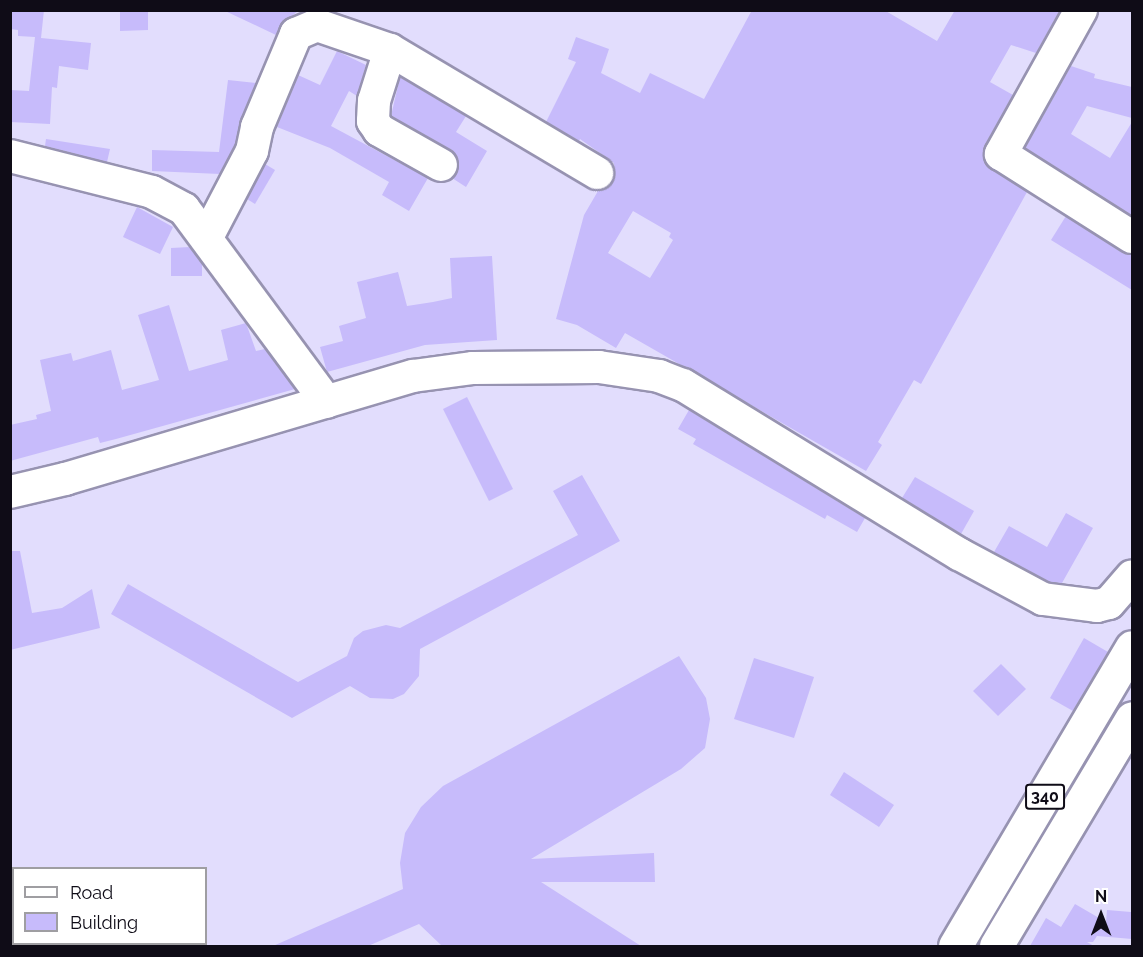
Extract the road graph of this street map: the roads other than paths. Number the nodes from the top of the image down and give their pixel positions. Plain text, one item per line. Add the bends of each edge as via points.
1 (1082, 10) edge
2 (390, 50) junction
3 (10, 156) edge
4 (441, 165) dead end
5 (597, 173) dead end
6 (207, 237) junction
7 (1132, 237) edge
8 (327, 402) junction
9 (10, 492) edge
10 (1132, 577) edge
11 (1132, 647) edge
12 (1132, 718) edge
13 (955, 946) edge
14 (996, 946) edge

1 - 7 street via 1001,154
2 - 4 street via 374,101 373,122 379,130
2 - 5 street
2 - 6 street via 329,26 305,27 296,34 254,139
3 - 6 street via 152,192 183,209
6 - 8 street
8 - 9 street
8 - 10 street via 413,376 463,370 599,367 637,371 683,385 959,554 1043,599 1097,606 1109,603
11 - 13 main road, 340
12 - 14 main road, 340

